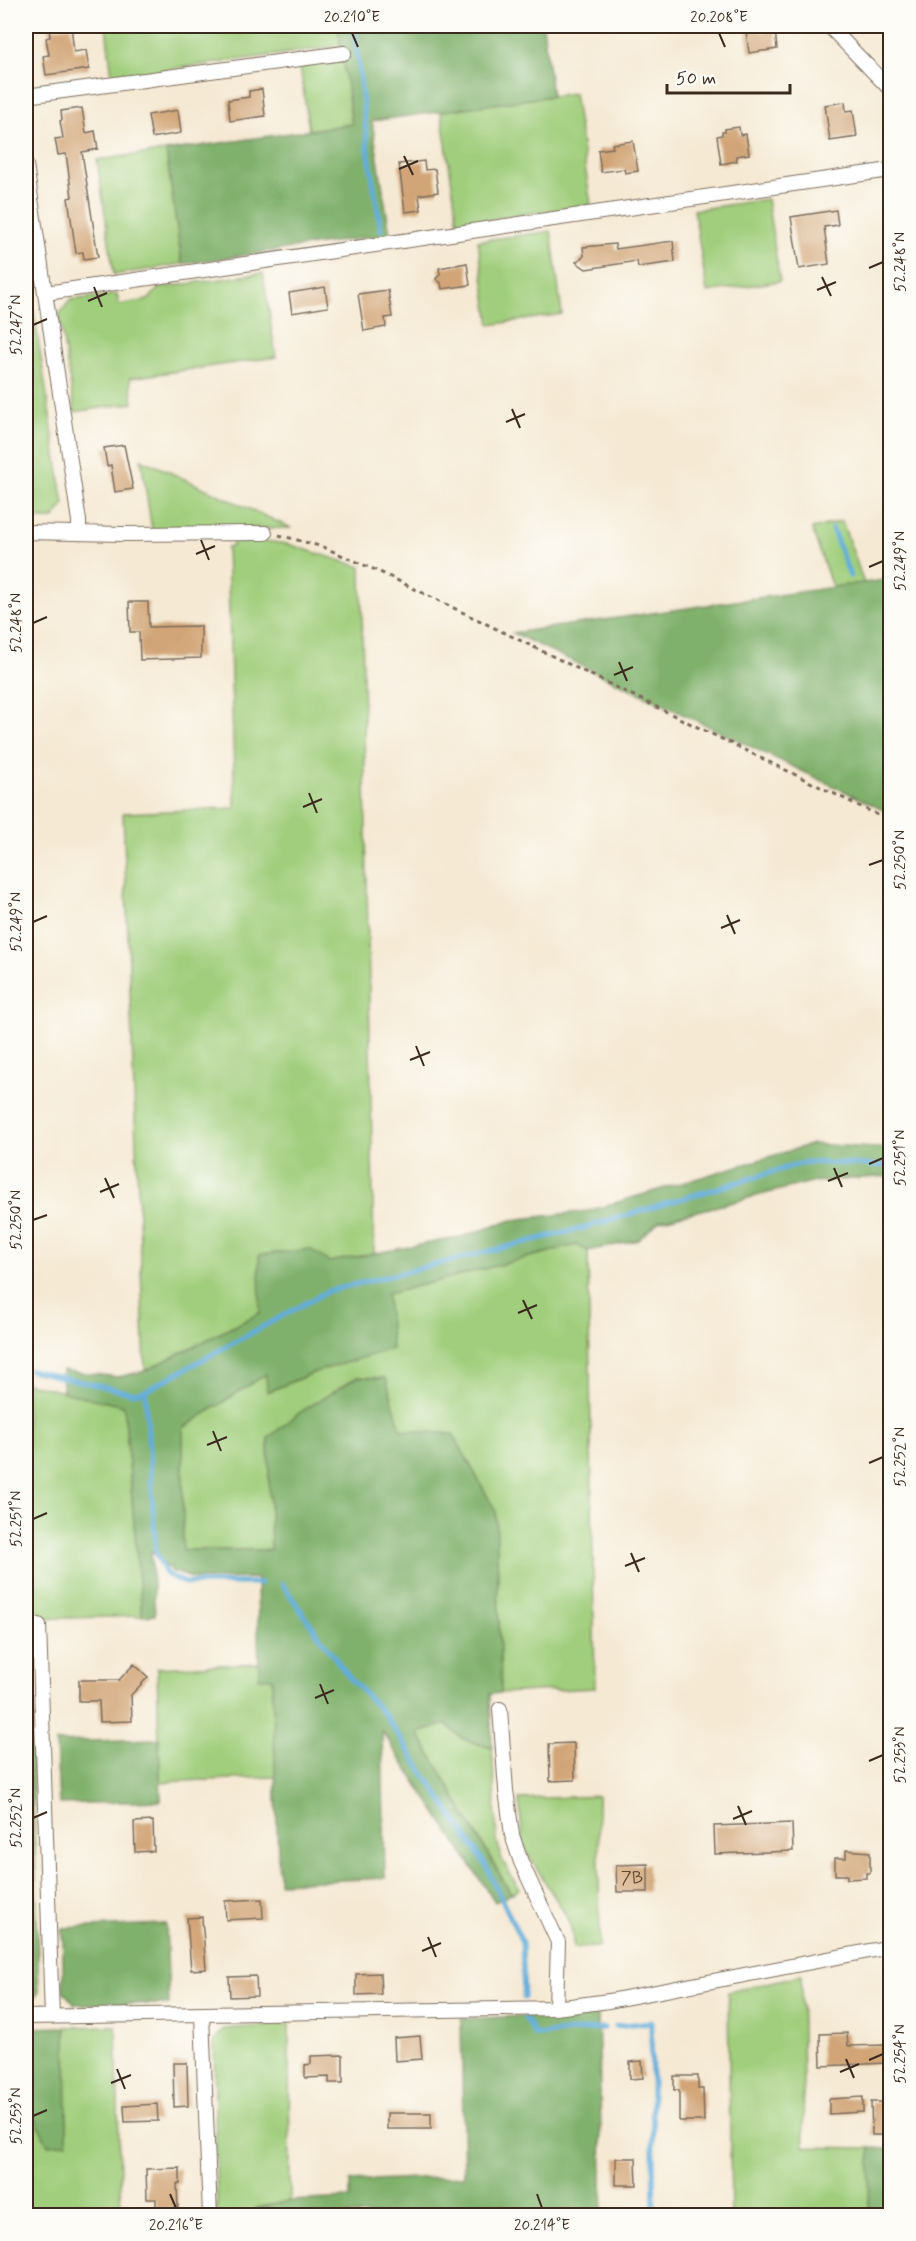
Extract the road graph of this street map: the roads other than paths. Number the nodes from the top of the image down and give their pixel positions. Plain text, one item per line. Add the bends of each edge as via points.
1 (829, 26) edge
2 (344, 53) dead end
3 (891, 89) edge
4 (26, 96) edge
5 (26, 165) edge
6 (891, 170) edge
7 (46, 293) junction
8 (26, 532) edge
9 (79, 532) junction
10 (265, 533) road end
11 (39, 1625) dead end
12 (501, 1709) dead end
13 (891, 1947) edge
14 (556, 2008) junction
15 (202, 2015) junction
16 (26, 2017) edge
17 (52, 2017) junction
18 (210, 2216) edge

1 - 3 street
2 - 4 street
5 - 7 street
6 - 7 street
7 - 9 street
8 - 9 street
9 - 10 street
11 - 17 street
12 - 14 street via 512,1835 558,1942
13 - 14 street
14 - 15 street
15 - 17 street
15 - 18 street
16 - 17 street

